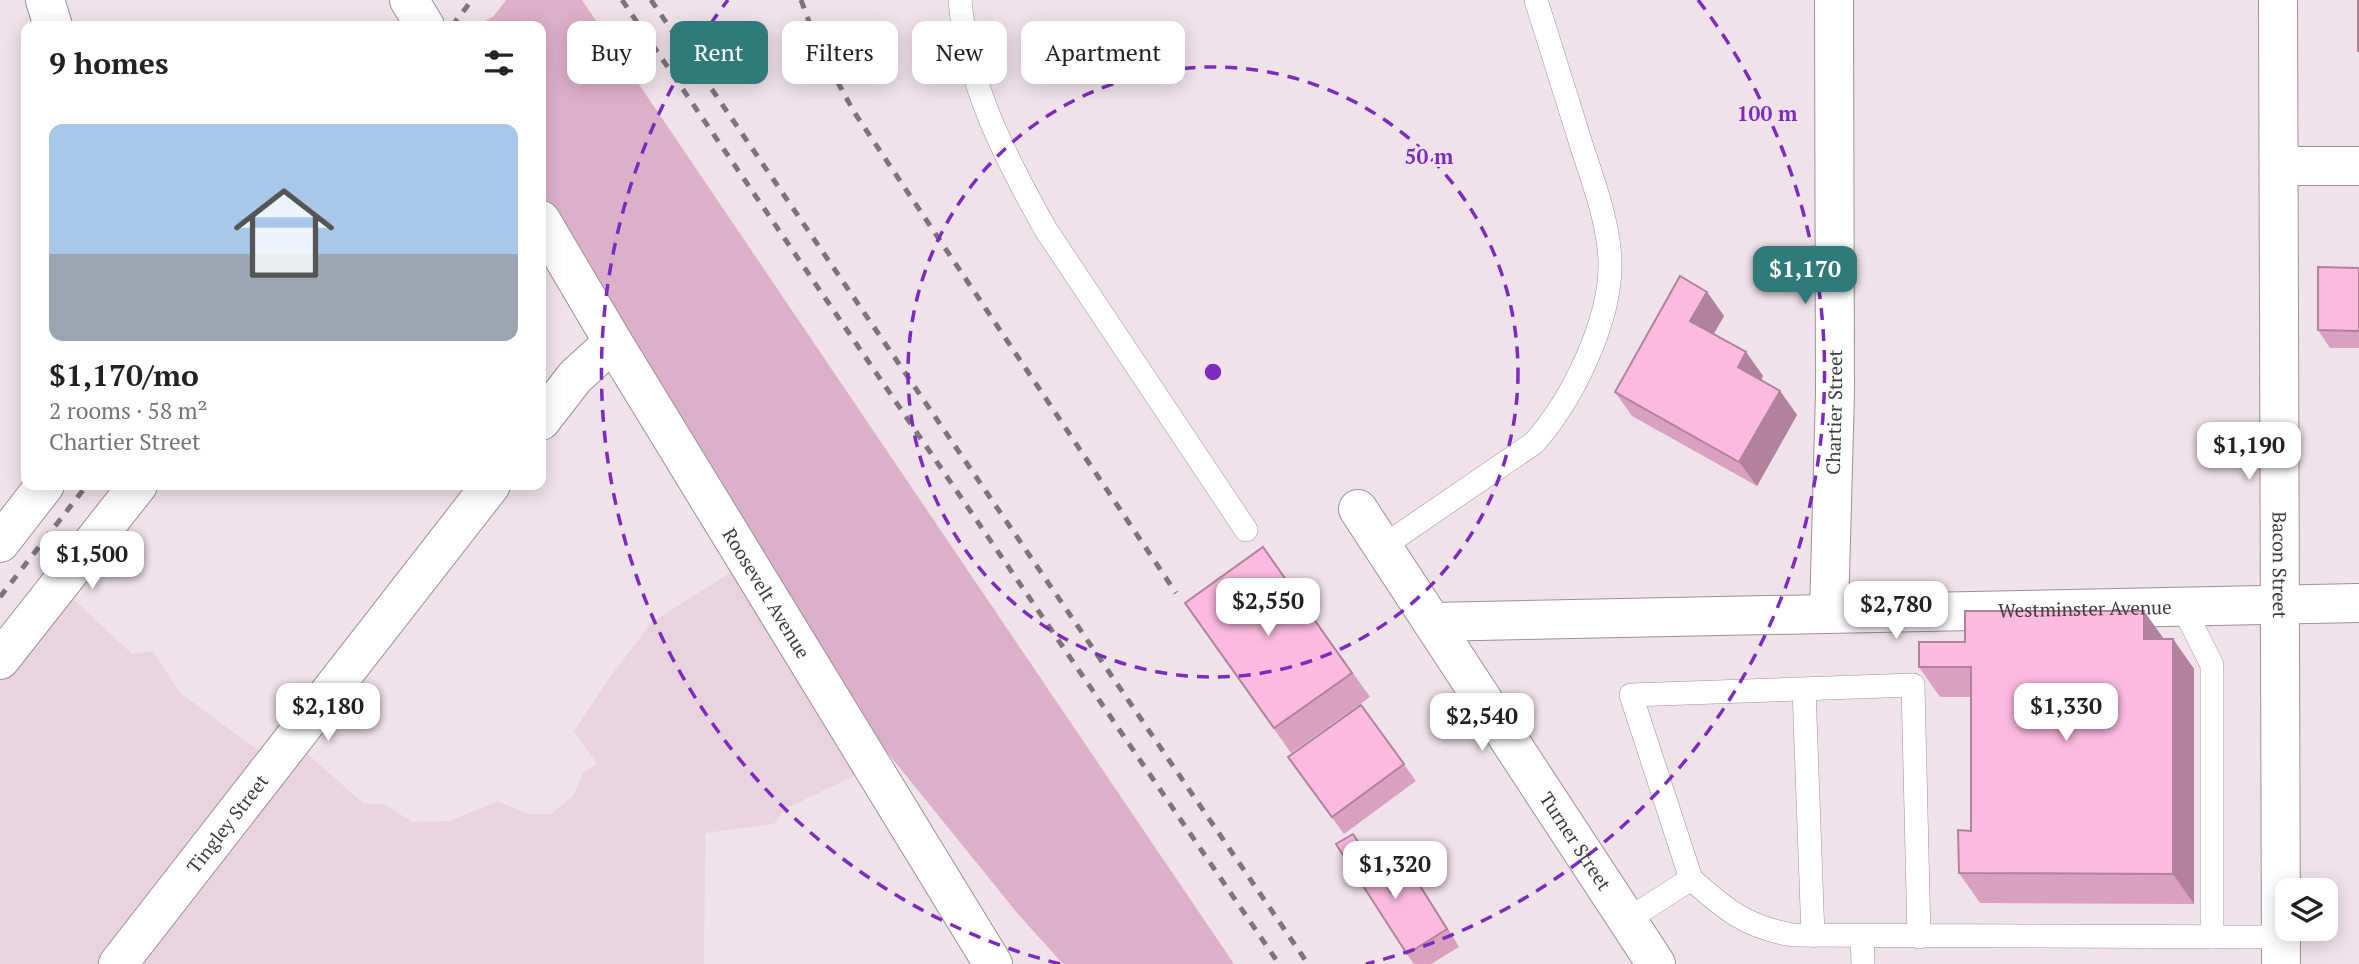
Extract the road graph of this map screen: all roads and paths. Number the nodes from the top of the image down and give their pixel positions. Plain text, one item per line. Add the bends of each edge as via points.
1 (45, 0) edge
2 (960, 0) edge
3 (1536, 0) edge
4 (1834, 0) edge
5 (2278, 0) edge
6 (52, 21) edge
7 (2278, 166) junction
8 (2359, 166) edge
9 (546, 228) edge
10 (613, 342) junction
11 (546, 415) edge
12 (41, 490) edge
13 (134, 490) edge
14 (487, 490) edge
15 (1358, 509) dead end
16 (1246, 530) dead end
17 (0, 543) edge
18 (1382, 547) junction
19 (2280, 603) junction
20 (2359, 603) edge
21 (2182, 605) junction
22 (1829, 613) junction
23 (1432, 622) junction
24 (0, 660) edge
25 (1804, 689) junction
26 (1691, 879) junction
27 (1627, 920) junction
28 (1813, 936) junction
29 (1863, 936) junction
30 (1919, 937) junction
31 (2212, 937) junction
32 (2281, 951) edge
33 (118, 964) edge
34 (993, 964) edge
35 (1657, 964) edge
36 (1863, 964) edge

1 - 6 street
2 - 16 lane via 973,76 1019,182 1046,230
3 - 18 lane via 1607,232 1609,289 1603,317 1552,424 1534,443
4 - 22 street, Chartier Street via 1835,393
5 - 7 street, Bacon Street
7 - 8 street
7 - 19 street, Bacon Street
9 - 10 street, Roosevelt Avenue
10 - 11 street via 575,377
10 - 34 street, Roosevelt Avenue
12 - 17 street
13 - 24 street
14 - 33 street, Tingley Street
15 - 18 street, Turner Street
18 - 23 street, Turner Street
19 - 20 street, Westminster Avenue
19 - 21 street, Westminster Avenue
19 - 32 street, Bacon Street
21 - 22 street, Westminster Avenue
21 - 31 lane via 2212,665
22 - 23 street, Westminster Avenue
23 - 27 street, Turner Street
25 - 26 lane via 1631,695
25 - 28 lane
25 - 30 lane via 1913,685
26 - 27 lane
26 - 28 lane via 1753,925
27 - 35 street, Turner Street
28 - 29 lane
29 - 30 lane
29 - 36 lane
30 - 31 lane
31 - 32 lane

